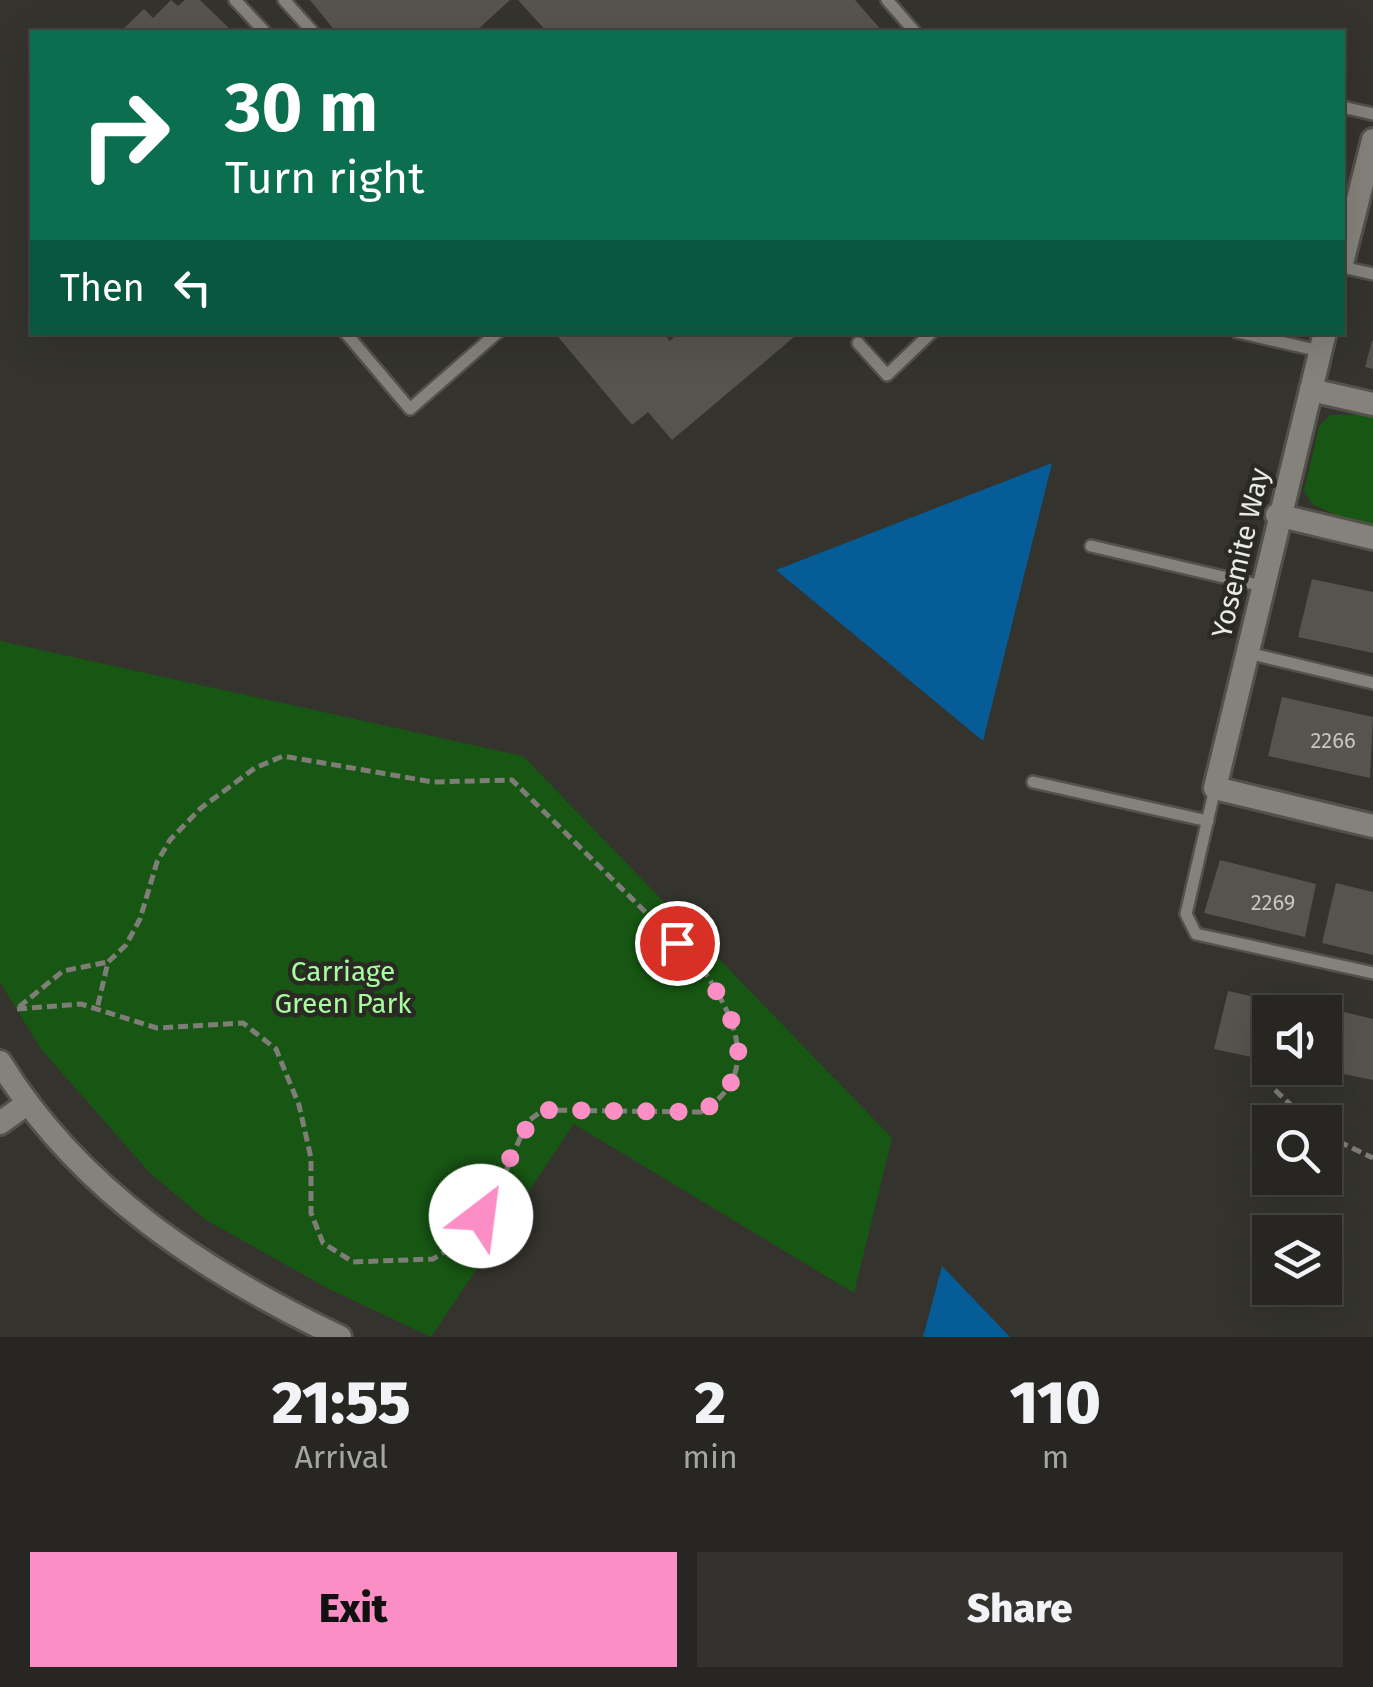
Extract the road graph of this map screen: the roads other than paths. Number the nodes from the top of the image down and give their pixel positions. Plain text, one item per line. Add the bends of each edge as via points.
1 (235, 0) edge
2 (284, 0) edge
3 (888, 0) edge
4 (262, 30) edge
5 (310, 30) edge
6 (913, 30) edge
7 (1345, 108) edge
8 (1373, 114) edge
9 (1373, 140) edge
10 (1345, 253) edge
11 (1345, 266) edge
12 (1373, 274) edge
13 (347, 335) edge
14 (495, 335) edge
15 (929, 335) edge
16 (1263, 335) edge
17 (1323, 342) edge
18 (858, 343) dead end
19 (1311, 390) junction
20 (1373, 404) edge
21 (1278, 516) junction
22 (1373, 538) edge
23 (1091, 546) dead end
24 (1262, 586) junction
25 (1248, 654) junction
26 (1373, 683) edge
27 (1033, 782) dead end
28 (1215, 788) junction
29 (1208, 821) junction
30 (1373, 826) edge
31 (1373, 973) edge
32 (0, 1062) edge
33 (28, 1102) junction
34 (0, 1123) edge
35 (340, 1337) edge

1 - 4 lane
2 - 5 lane
3 - 6 lane
7 - 8 lane
9 - 10 street
11 - 12 lane
13 - 14 lane via 410,409
15 - 18 lane via 887,374
16 - 17 lane
17 - 19 street, Yosemite Way
19 - 20 street
19 - 21 street, Yosemite Way
21 - 22 street
21 - 24 street, Yosemite Way
23 - 24 lane
24 - 25 street, Yosemite Way
25 - 26 lane
25 - 28 street, Yosemite Way
27 - 29 lane
28 - 29 lane
28 - 30 street
29 - 31 lane via 1186,914 1196,934
32 - 33 street
33 - 34 street
33 - 35 street via 74,1157 150,1226 228,1280

